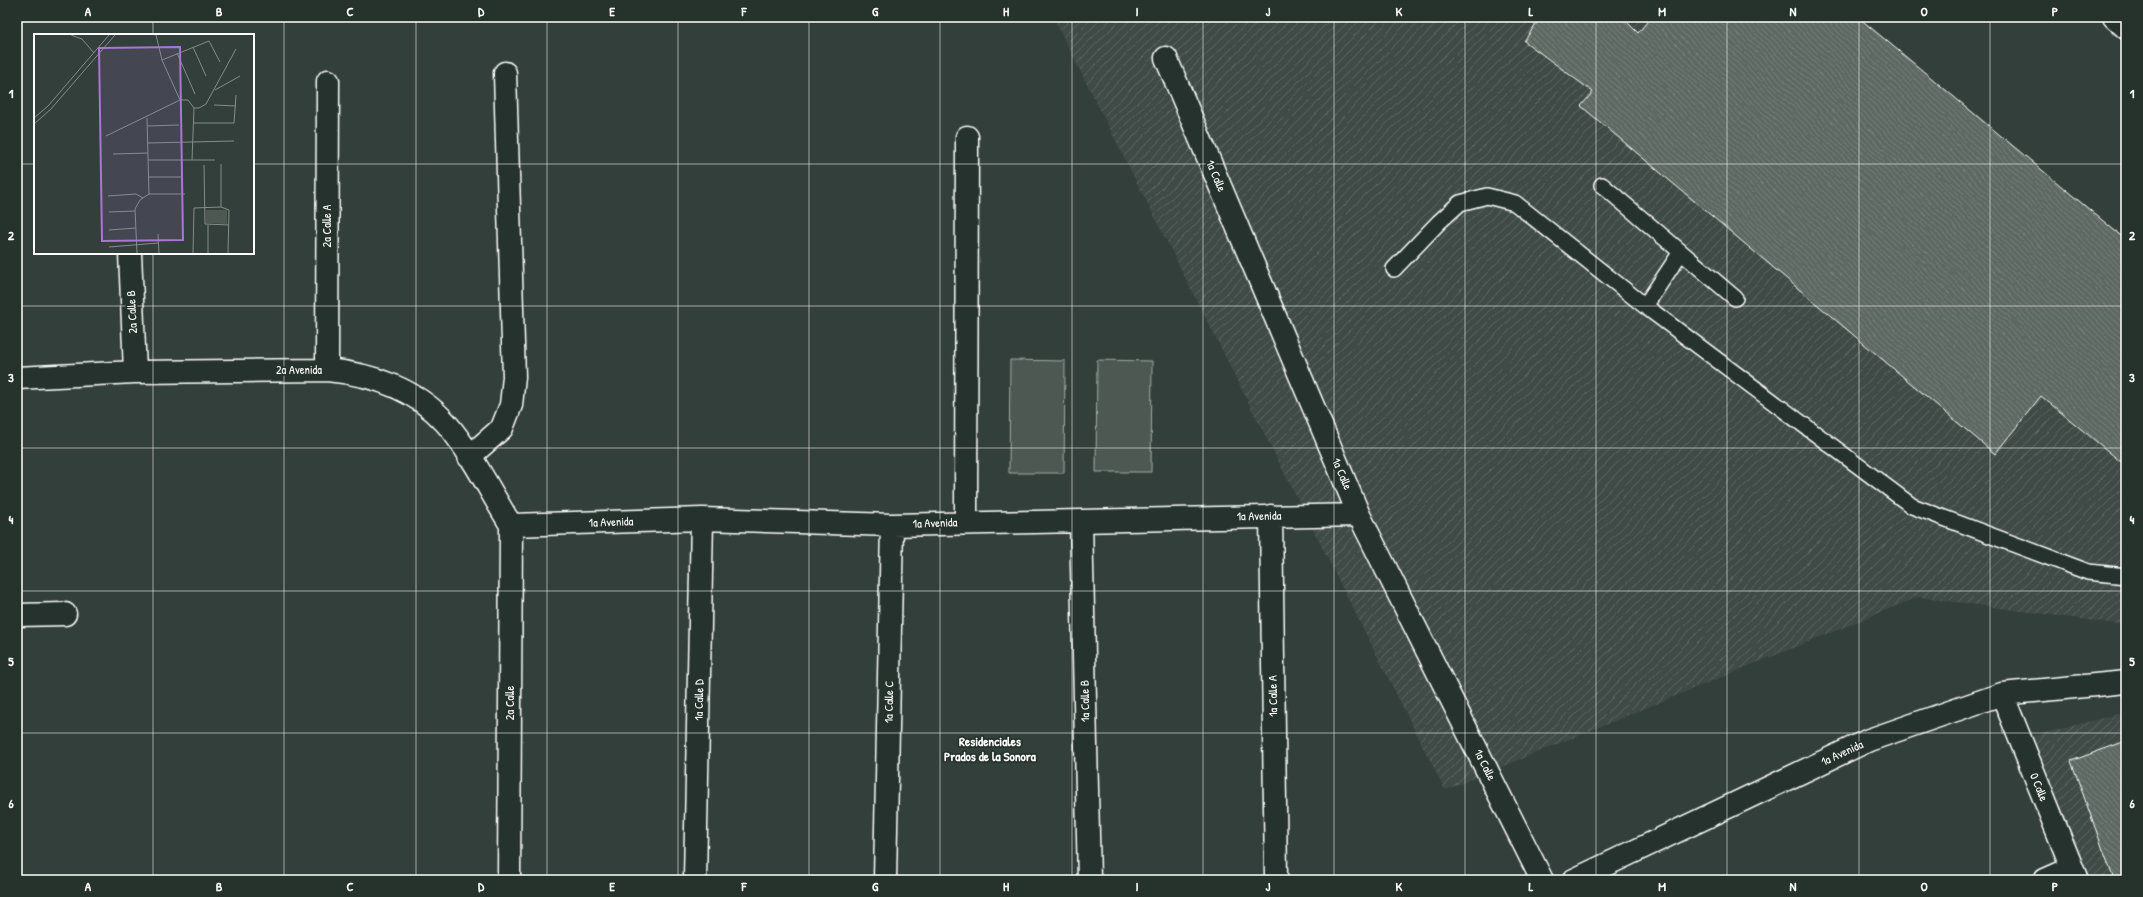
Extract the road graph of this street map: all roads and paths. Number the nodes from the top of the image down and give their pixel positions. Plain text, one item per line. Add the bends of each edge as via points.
1 (2114, 17) edge
2 (2126, 28) edge
3 (1166, 58) dead end
4 (505, 73) dead end
5 (328, 81) dead end
6 (967, 137) dead end
7 (1602, 185) dead end
8 (1681, 252) junction
9 (130, 254) edge
10 (1394, 269) dead end
11 (1735, 298) dead end
12 (1645, 306) junction
13 (327, 370) junction
14 (135, 372) junction
15 (17, 378) edge
16 (469, 457) junction
17 (1359, 515) junction
18 (1271, 516) junction
19 (702, 519) junction
20 (1081, 521) junction
21 (966, 522) junction
22 (892, 525) junction
23 (511, 526) junction
24 (2126, 576) edge
25 (65, 614) dead end
26 (17, 615) edge
27 (2126, 682) edge
28 (2002, 694) junction
29 (2075, 874) edge
30 (1276, 877) dead end
31 (509, 880) edge
32 (695, 880) edge
33 (885, 880) edge
34 (1089, 880) edge
35 (1542, 880) edge
36 (1574, 880) edge
37 (2045, 880) edge

1 - 2 main road
3 - 17 main road, 1a Calle
4 - 16 main road via 514,378 511,405 502,428
5 - 13 main road, 2a Calle A
6 - 21 main road
7 - 8 lane
8 - 11 lane
8 - 12 lane
9 - 14 main road, 2a Calle B
10 - 12 lane via 1438,222 1460,203 1486,196 1515,203
12 - 24 lane via 1912,506 2088,572
13 - 14 main road, 2a Avenida
13 - 16 main road, 2a Avenida via 352,372 400,389 424,404 445,423
14 - 15 main road, 2a Avenida
16 - 23 main road, 2a Avenida
17 - 18 main road, 1a Avenida
17 - 35 main road, 1a Calle
18 - 20 main road, 1a Avenida
18 - 30 main road, 1a Calle A
19 - 22 main road, 1a Avenida
19 - 23 main road, 1a Avenida
19 - 32 main road, 1a Calle D
20 - 21 main road, 1a Avenida
20 - 34 main road, 1a Calle B
21 - 22 main road, 1a Avenida
22 - 33 main road, 1a Calle C
23 - 31 main road, 2a Calle
25 - 26 main road
27 - 28 main road, 1a Avenida
28 - 29 main road, 0 Calle
28 - 36 main road, 1a Avenida via 1869,740
29 - 37 main road

